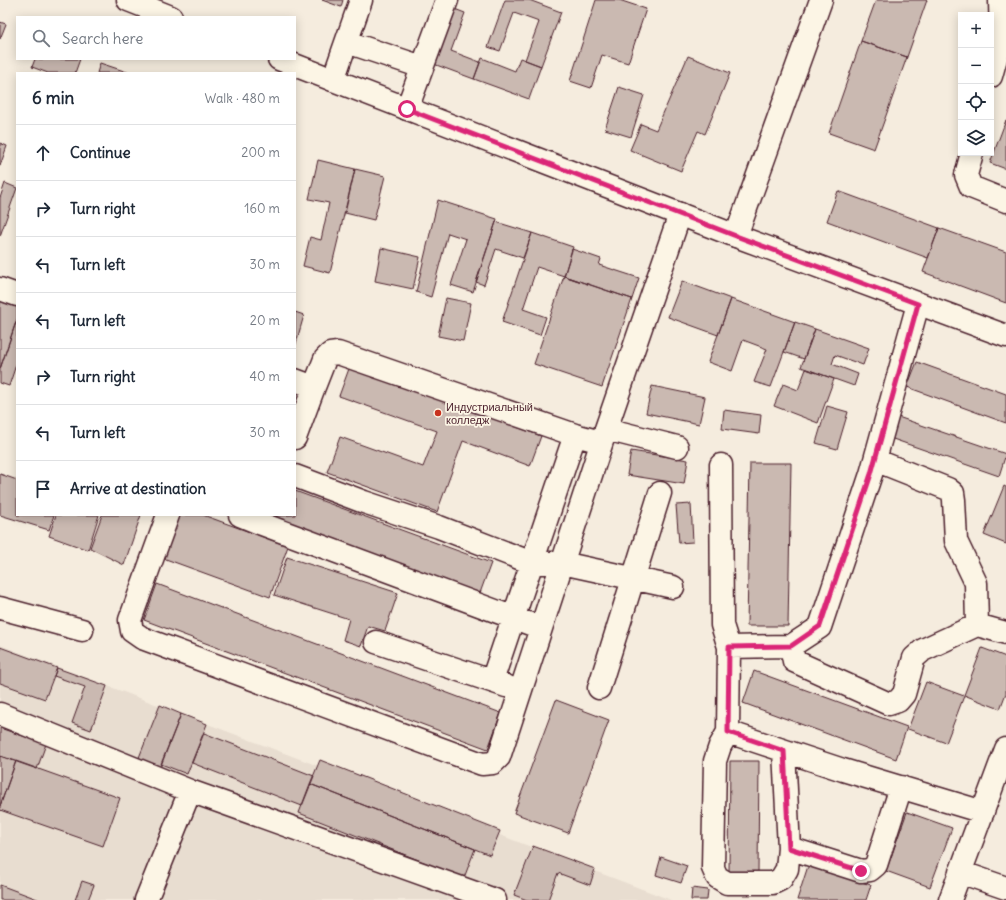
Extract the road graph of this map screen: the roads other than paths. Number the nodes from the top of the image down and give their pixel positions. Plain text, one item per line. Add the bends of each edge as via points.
1 (128, 0) edge
2 (361, 0) edge
3 (447, 0) edge
4 (821, 0) edge
5 (1000, 0) edge
6 (168, 16) edge
7 (1003, 35) edge
8 (346, 42) junction
9 (282, 60) edge
10 (994, 66) edge
11 (422, 67) junction
12 (333, 80) junction
13 (407, 109) junction
14 (971, 156) edge
15 (1006, 201) edge
16 (680, 214) junction
17 (736, 236) junction
18 (0, 289) edge
19 (16, 295) edge
20 (918, 304) junction
21 (1006, 336) edge
22 (305, 383) edge
23 (296, 432) edge
24 (575, 435) junction
25 (604, 436) junction
26 (677, 447) dead end
27 (875, 460) junction
28 (721, 465) dead end
29 (296, 476) edge
30 (660, 493) dead end
31 (553, 501) junction
32 (579, 510) junction
33 (168, 516) edge
34 (245, 516) edge
35 (264, 520) edge
36 (532, 563) junction
37 (562, 563) junction
38 (634, 578) junction
39 (673, 587) dead end
40 (0, 608) edge
41 (513, 618) junction
42 (977, 625) junction
43 (541, 628) junction
44 (82, 630) dead end
45 (1006, 632) edge
46 (376, 642) dead end
47 (791, 646) junction
48 (729, 647) junction
49 (492, 681) junction
50 (599, 688) dead end
51 (520, 691) junction
52 (0, 714) edge
53 (728, 732) junction
54 (1006, 748) edge
55 (784, 751) junction
56 (901, 787) junction
57 (190, 791) junction
58 (983, 812) junction
59 (789, 848) junction
60 (960, 872) junction
61 (1006, 888) edge
62 (146, 900) edge
63 (495, 900) edge
64 (950, 900) edge

1 - 6 street
2 - 8 street
3 - 11 street
4 - 17 street
5 - 7 street
7 - 10 street
8 - 11 street
8 - 12 street
9 - 12 street
11 - 13 street
12 - 13 street
13 - 16 street
14 - 15 street via 966,175 971,187
16 - 17 street
16 - 25 street
17 - 20 street
18 - 19 street
20 - 21 street
20 - 27 street
22 - 23 street
22 - 24 street via 330,354 338,353
24 - 25 street
24 - 31 street
25 - 26 street
25 - 32 street
27 - 42 street via 953,493 956,542 976,583
27 - 47 street via 820,626
28 - 48 street via 722,625
29 - 36 street
30 - 38 street
31 - 32 street
31 - 36 street
32 - 37 street
33 - 51 street via 130,620 132,631 142,638 482,764 493,763 499,758
34 - 35 street
35 - 41 street
36 - 37 street
36 - 41 street
37 - 38 street
37 - 43 street
38 - 39 street
38 - 50 street
40 - 44 street
41 - 43 street
41 - 49 street
42 - 45 street
42 - 47 street via 923,650 914,658 904,694 898,702 889,704 794,661
43 - 51 street
46 - 49 street
47 - 48 street
48 - 53 street
49 - 51 street
52 - 57 street
53 - 55 street
53 - 59 street via 715,760 713,868 717,877 727,883 773,883 781,879 787,869
54 - 58 street
55 - 56 street
55 - 59 street
56 - 58 street
56 - 59 street via 876,865 870,870 861,871
57 - 62 street
57 - 63 street
58 - 60 street
60 - 61 street
60 - 64 street

